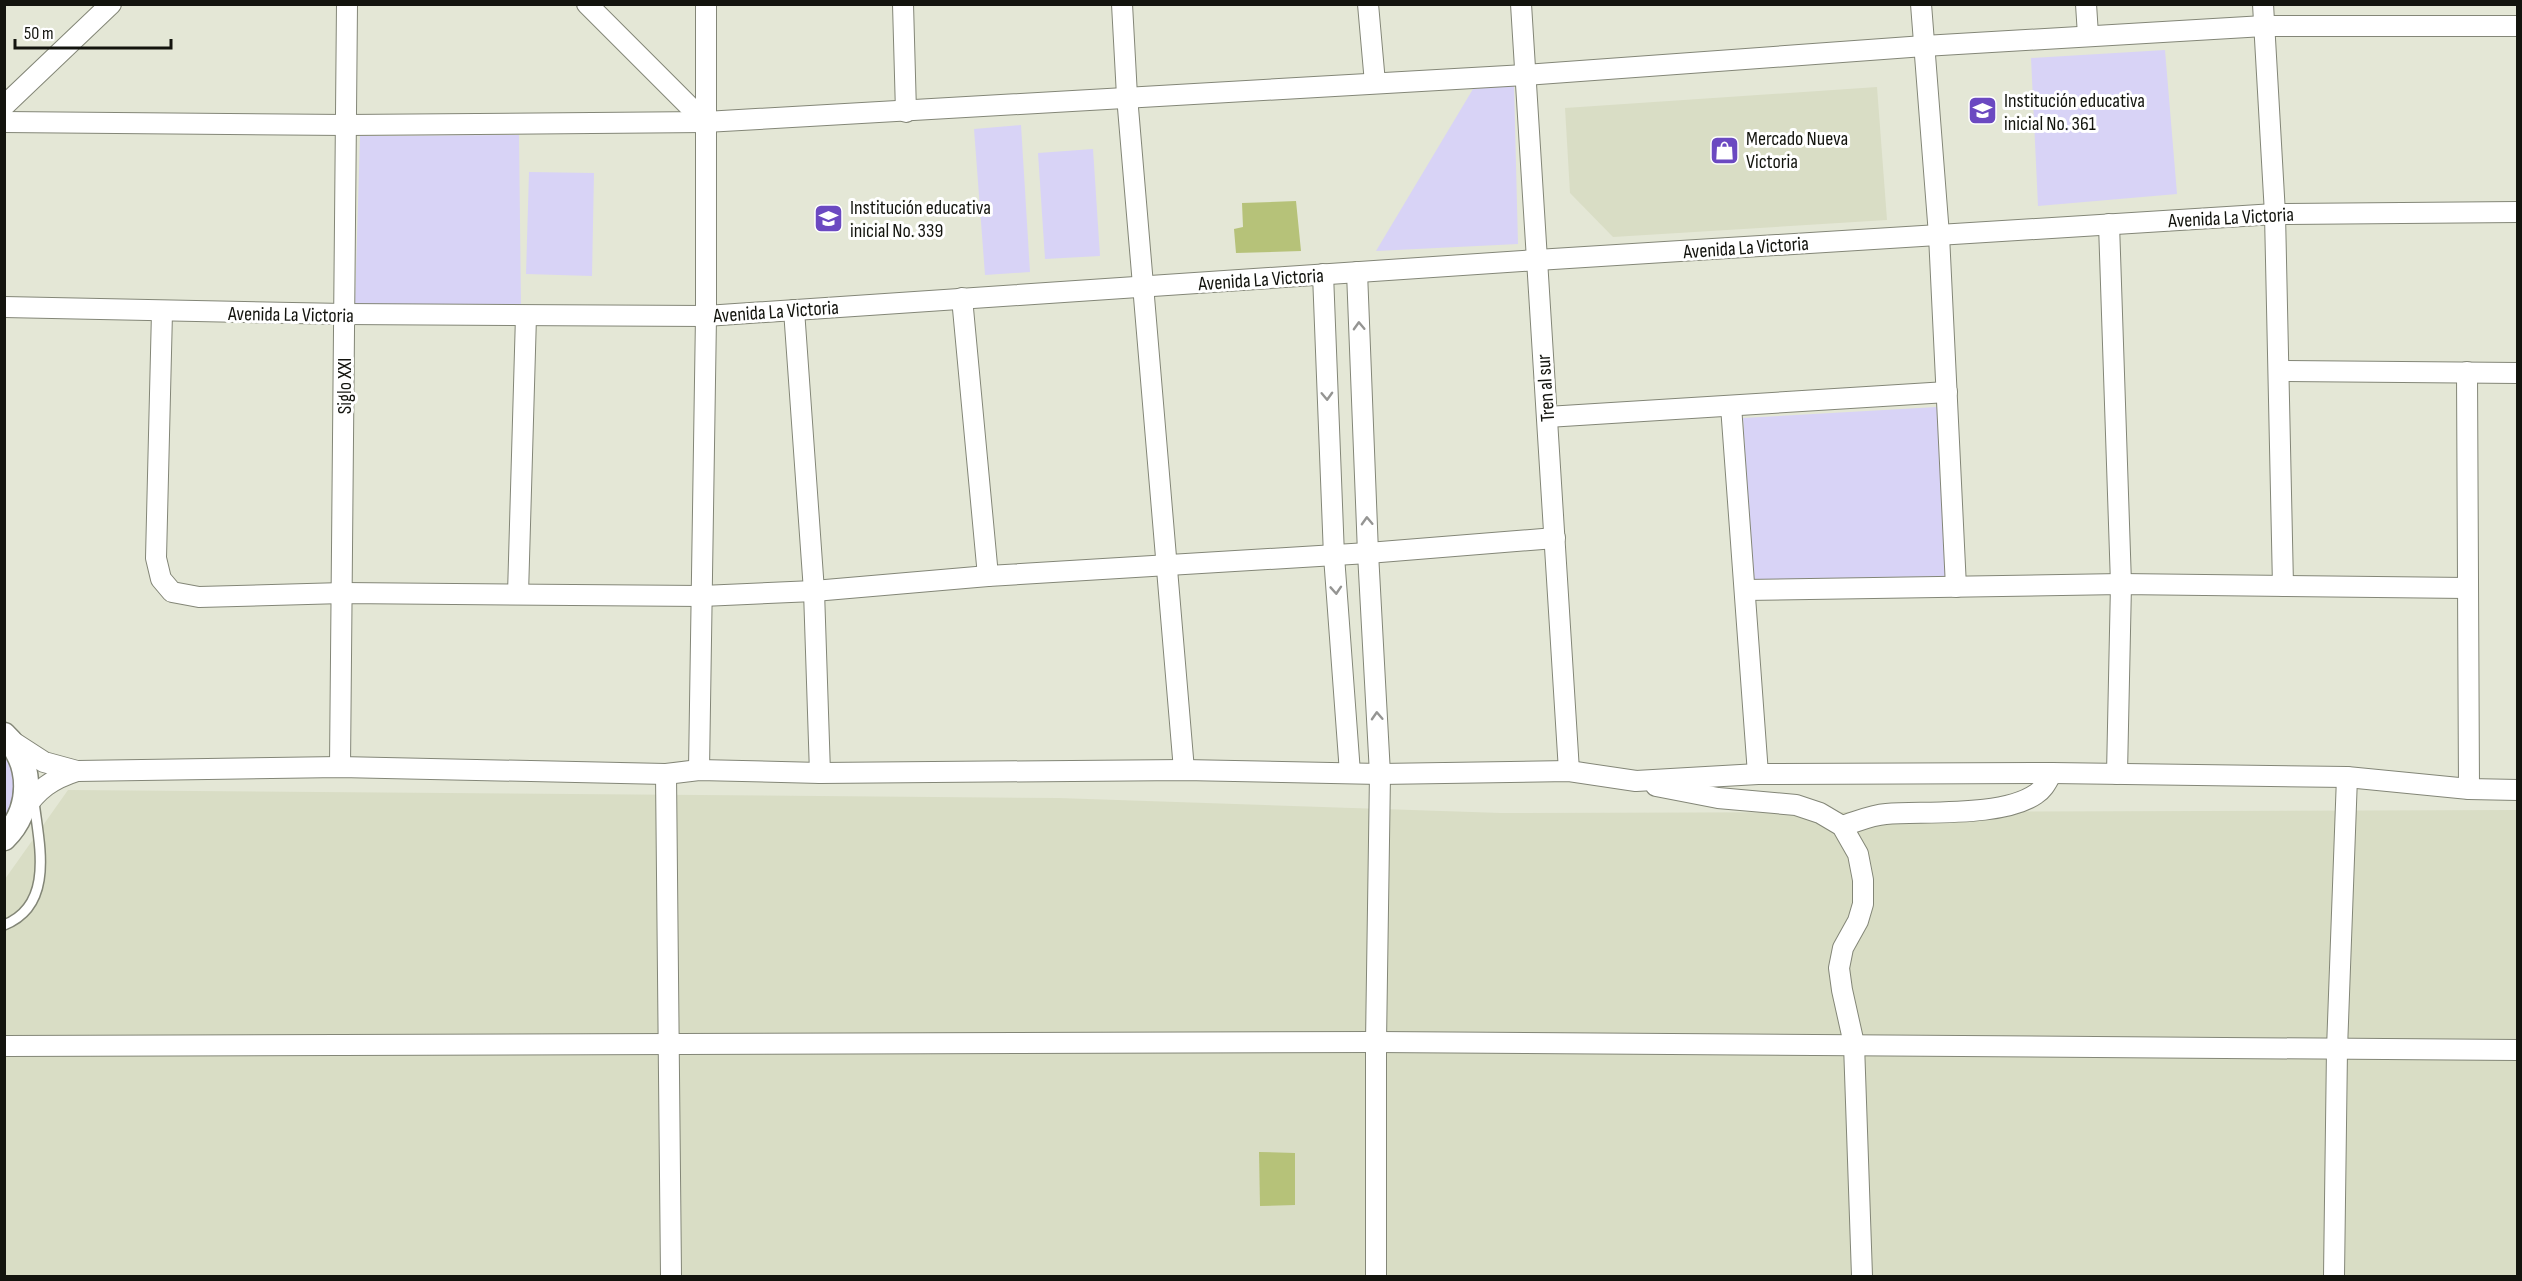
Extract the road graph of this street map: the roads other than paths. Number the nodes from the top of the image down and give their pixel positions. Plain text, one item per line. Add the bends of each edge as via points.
1 (111, 4) edge
2 (347, 4) edge
3 (587, 4) edge
4 (706, 4) edge
5 (903, 4) edge
6 (1122, 4) edge
7 (1368, 4) edge
8 (1521, 4) edge
9 (1921, 4) edge
10 (2086, 4) edge
11 (2262, 4) edge
12 (2264, 26) junction
13 (2517, 26) edge
14 (2088, 35) junction
15 (1924, 46) junction
16 (1525, 75) junction
17 (1375, 83) junction
18 (1127, 96) junction
19 (4, 106) edge
20 (906, 112) junction
21 (4, 122) edge
22 (705, 122) junction
23 (346, 125) junction
24 (2517, 212) edge
25 (2275, 214) junction
26 (2109, 224) junction
27 (1939, 235) junction
28 (1537, 260) junction
29 (1357, 272) junction
30 (1323, 274) junction
31 (1144, 287) junction
32 (962, 298) junction
33 (4, 307) edge
34 (794, 310) junction
35 (162, 312) junction
36 (344, 314) junction
37 (526, 316) junction
38 (706, 316) junction
39 (2279, 371) junction
40 (2468, 372) junction
41 (2517, 373) edge
42 (1947, 392) junction
43 (1731, 406) junction
44 (1547, 417) junction
45 (1555, 538) junction
46 (1368, 554) junction
47 (1334, 556) junction
48 (1167, 565) junction
49 (988, 576) junction
50 (2121, 584) junction
51 (1956, 586) junction
52 (2283, 586) junction
53 (2468, 588) junction
54 (1745, 590) junction
55 (814, 591) junction
56 (343, 593) junction
57 (518, 594) junction
58 (702, 596) junction
59 (7, 737) edge
60 (340, 767) junction
61 (699, 770) junction
62 (1184, 770) junction
63 (77, 771) junction
64 (1569, 771) junction
65 (820, 773) junction
66 (1350, 773) junction
67 (2052, 773) junction
68 (666, 774) junction
69 (1380, 774) junction
70 (1758, 774) junction
71 (2117, 774) junction
72 (2347, 777) junction
73 (1636, 781) junction
74 (2469, 789) junction
75 (2517, 790) edge
76 (28, 804) junction
77 (1842, 826) junction
78 (6, 837) edge
79 (4, 925) edge
80 (1376, 1042) junction
81 (670, 1043) junction
82 (1854, 1044) junction
83 (4, 1046) edge
84 (2337, 1049) junction
85 (2517, 1050) edge
86 (671, 1276) edge
87 (1376, 1276) edge
88 (1862, 1276) edge
89 (2334, 1276) edge

1 - 19 street
2 - 23 street, Siglo XXI
3 - 22 street
4 - 22 street
5 - 20 street
6 - 18 street
7 - 17 street
8 - 16 street, Tren al sur
9 - 15 street
10 - 14 street
11 - 12 street
12 - 13 street
12 - 14 street
12 - 25 street
14 - 15 street
15 - 16 street
15 - 27 street
16 - 17 street
16 - 28 street, Tren al sur
17 - 18 street
18 - 20 street
18 - 31 street
20 - 22 street
21 - 23 street
22 - 23 street
22 - 38 street
23 - 36 street, Siglo XXI
24 - 25 street, Avenida La Victoria
25 - 26 street, Avenida La Victoria
25 - 39 street
26 - 27 street, Avenida La Victoria
26 - 50 street
27 - 28 street, Avenida La Victoria
27 - 42 street
28 - 29 street, Avenida La Victoria
28 - 44 street, Tren al sur
29 - 30 street, Avenida La Victoria
46 -> 29 street
30 - 31 street, Avenida La Victoria
30 -> 47 street
31 - 32 street, Avenida La Victoria
31 - 48 street
32 - 34 street, Avenida La Victoria
32 - 49 street
33 - 35 street, Avenida La Victoria
34 - 38 street, Avenida La Victoria
34 - 55 street
35 - 36 street, Avenida La Victoria
35 - 56 street via 156,558 161,579 172,592 199,597
36 - 37 street, Avenida La Victoria
36 - 56 street, Siglo XXI
37 - 38 street, Avenida La Victoria
37 - 57 street
38 - 58 street
39 - 40 street
39 - 52 street
40 - 41 street
40 - 53 street
42 - 43 street
42 - 51 street
43 - 44 street
43 - 54 street
44 - 45 street, Tren al sur
45 - 46 street
45 - 64 street, Tren al sur
46 - 47 street
69 -> 46 street
47 - 48 street
47 -> 66 street
48 - 49 street
48 - 62 street
49 - 55 street
50 - 51 street
50 - 52 street
50 - 71 street
51 - 54 street
52 - 53 street
53 - 74 street
54 - 70 street
55 - 58 street
55 - 65 street
56 - 57 street
56 - 60 street, Siglo XXI
57 - 58 street
58 - 61 street
59 - 63 street via 44,762
59 - 76 street via 21,759
60 - 63 street
60 - 68 street
61 - 65 street
61 - 68 street
62 - 65 street
62 - 66 street
63 - 76 street via 48,782
64 - 69 street
64 - 73 street
66 - 69 street
67 - 70 street
67 - 71 street
67 - 77 street via 2034,796 2010,805 1883,814
68 - 81 street
69 - 80 street
70 - 73 street
71 - 72 street
72 - 74 street
72 - 84 street
73 - 77 street via 1687,794 1796,805
74 - 75 street
76 - 78 street
76 - 79 lane via 41,856 37,894 22,915
77 - 82 street via 1858,854 1863,880 1863,904 1843,948 1839,968
80 - 81 street
80 - 82 street
80 - 87 street
81 - 83 street
81 - 86 street
82 - 84 street
82 - 88 street
84 - 85 street
84 - 89 street

